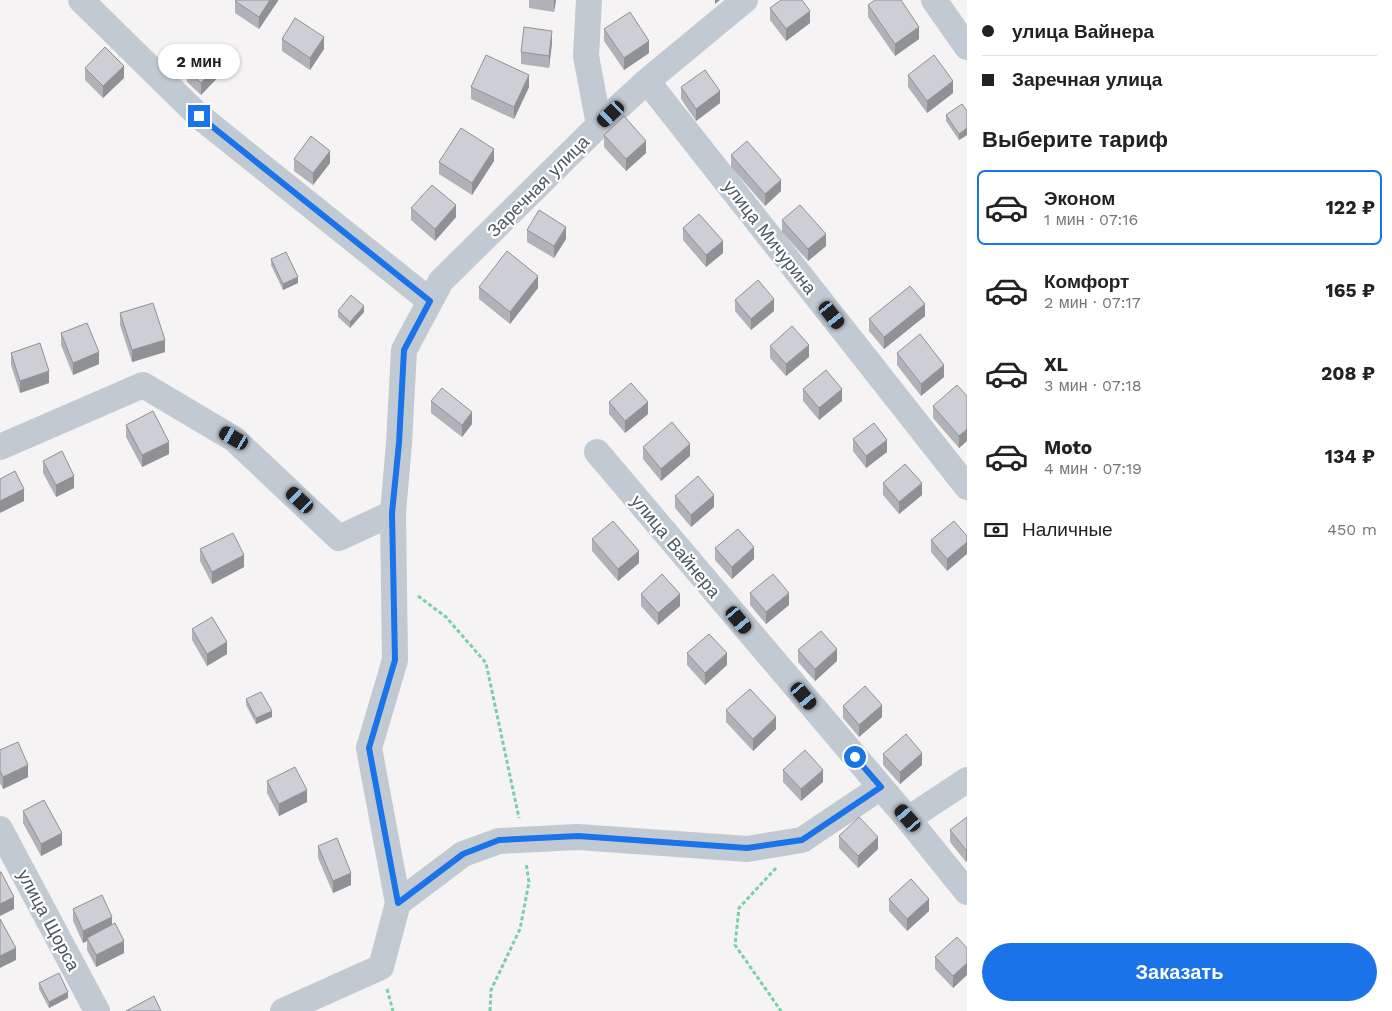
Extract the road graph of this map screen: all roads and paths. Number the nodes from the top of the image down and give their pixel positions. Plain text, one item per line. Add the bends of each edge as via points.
1 (81, 0) edge
2 (589, 0) edge
3 (744, 0) edge
4 (934, 0) edge
5 (967, 46) edge
6 (647, 81) junction
7 (599, 125) junction
8 (430, 301) junction
9 (0, 447) edge
10 (597, 452) dead end
11 (967, 487) edge
12 (392, 513) junction
13 (394, 578) junction
14 (967, 780) edge
15 (881, 787) junction
16 (908, 818) junction
17 (0, 829) edge
18 (522, 839) junction
19 (777, 867) dead end
20 (967, 892) edge
21 (398, 903) junction
22 (97, 1011) edge
23 (283, 1011) edge
24 (490, 1011) edge
25 (781, 1011) edge

1 - 8 street via 199,116
2 - 7 street via 586,56
3 - 6 street, Заречная улица
4 - 5 street
6 - 7 street, Заречная улица
6 - 11 street, улица Мичурина
7 - 8 street, Заречная улица via 441,281
8 - 12 street, Заречная улица via 404,350
9 - 12 street via 143,385 234,438 339,538
10 - 15 street, улица Вайнера
12 - 13 street, Заречная улица
13 - 18 path via 446,617 486,663 516,794
13 - 21 street, Заречная улица via 395,660 369,748
14 - 16 street
15 - 16 street, улица Вайнера
15 - 18 street via 802,840 747,848 578,836
16 - 20 street, улица Вайнера
17 - 22 street, улица Щорса
18 - 21 street via 499,840 463,854
18 - 24 path via 529,882 524,910 520,929 491,990
19 - 25 path via 739,908 735,945
21 - 23 street via 381,967

